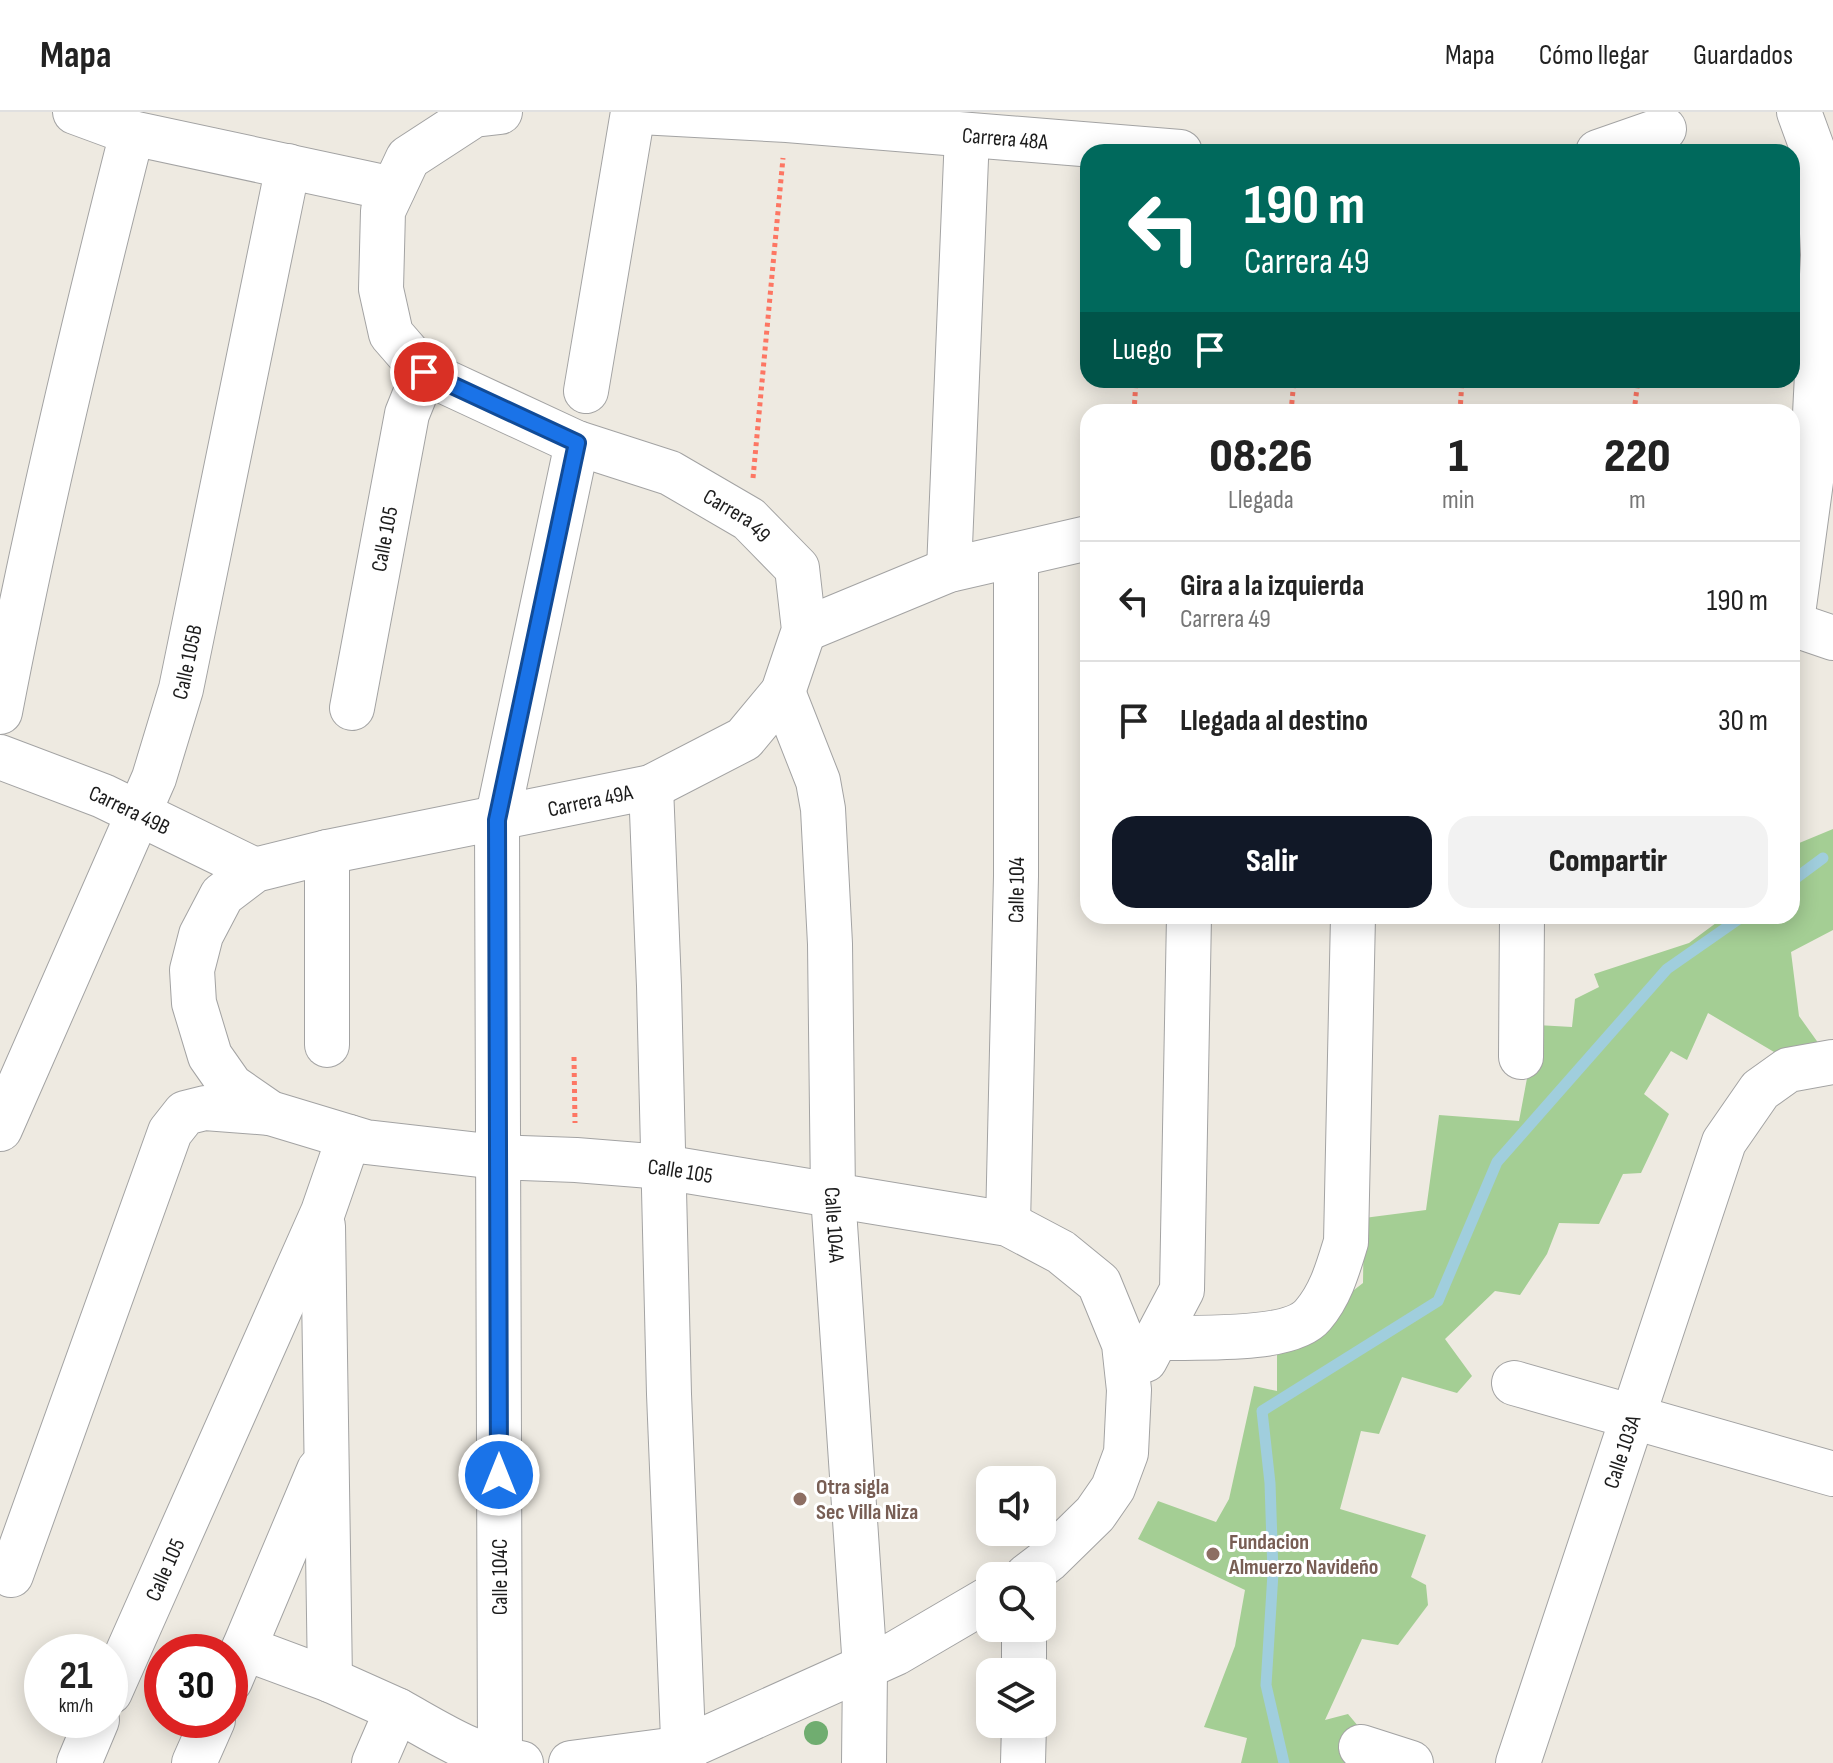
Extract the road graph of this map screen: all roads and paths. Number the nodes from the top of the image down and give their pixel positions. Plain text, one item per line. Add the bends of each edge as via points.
1 (75, 112) edge
2 (633, 112) edge
3 (640, 112) edge
4 (1799, 112) edge
5 (483, 113) edge
6 (787, 120) junction
7 (1667, 131) edge
8 (132, 133) junction
9 (967, 135) junction
10 (1080, 144) edge
11 (1624, 144) edge
12 (288, 166) junction
13 (393, 189) junction
14 (424, 372) junction
15 (586, 391) dead end
16 (577, 443) junction
17 (749, 519) junction
18 (1080, 540) edge
19 (1016, 557) junction
20 (1800, 563) edge
21 (949, 570) junction
22 (1800, 625) edge
23 (804, 630) junction
24 (1833, 638) edge
25 (783, 692) junction
26 (352, 708) dead end
27 (0, 712) edge
28 (0, 757) edge
29 (651, 787) junction
30 (138, 813) junction
31 (497, 820) junction
32 (327, 852) junction
33 (255, 870) junction
34 (1189, 924) edge
35 (1353, 924) edge
36 (1522, 924) edge
37 (327, 1045) dead end
38 (574, 1057) dead end
39 (1521, 1057) dead end
40 (1833, 1062) edge
41 (270, 1113) junction
42 (0, 1129) edge
43 (349, 1137) junction
44 (497, 1157) junction
45 (576, 1160) junction
46 (663, 1167) junction
47 (833, 1195) junction
48 (323, 1212) junction
49 (1008, 1224) junction
50 (1156, 1338) junction
51 (1514, 1383) dead end
52 (1129, 1390) junction
53 (1634, 1417) junction
54 (325, 1456) junction
55 (1833, 1474) edge
56 (1045, 1562) edge
57 (11, 1575) dead end
58 (976, 1606) edge
59 (248, 1639) edge
60 (128, 1651) edge
61 (248, 1667) edge
62 (865, 1668) junction
63 (330, 1680) junction
64 (397, 1710) junction
65 (89, 1738) edge
66 (205, 1738) edge
67 (1024, 1738) edge
68 (1361, 1747) dead end
69 (676, 1758) edge
70 (511, 1762) edge
71 (79, 1763) edge
72 (194, 1763) edge
73 (374, 1763) edge
74 (571, 1763) edge
75 (864, 1763) edge
76 (1023, 1763) edge
77 (1411, 1763) edge
78 (1518, 1763) edge

1 - 8 street
2 - 15 street
3 - 6 street, Carrera 48A
4 - 20 street via 1819,167 1823,255 1812,474
5 - 13 street via 408,158
6 - 9 street, Carrera 48A
6 - 17 path
7 - 11 street
8 - 12 street
8 - 27 street via 35,533
9 - 10 street, Carrera 48A
9 - 21 street
12 - 13 street
12 - 30 street, Calle 105B via 181,689
13 - 14 street, Carrera 49 via 383,211 381,289 391,334
14 - 16 street, Carrera 49
14 - 26 street, Calle 105 via 407,414
16 - 17 street, Carrera 49 via 670,473
16 - 31 street, Calle 104C
17 - 23 street, Carrera 49 via 797,568
18 - 19 street
19 - 21 street
19 - 49 street, Calle 104
21 - 23 street
22 - 24 street
23 - 25 street, Carrera 49A
25 - 29 street, Carrera 49A via 744,739
25 - 47 street, Calle 104A via 818,781 823,809
28 - 30 street, Carrera 49B
29 - 31 street, Carrera 49A
29 - 46 street
30 - 33 street, Carrera 49B
30 - 42 street, Calle 105B
31 - 32 street, Carrera 49A
31 - 44 street, Calle 104C
32 - 33 street, Carrera 49A
32 - 37 street
33 - 41 street, Calle 105 via 222,895 201,935 192,970 194,1003 210,1056 231,1086
34 - 50 street via 1182,1290
35 - 50 street via 1346,1242 1334,1282 1311,1318 1274,1334
36 - 39 street
38 - 45 path
40 - 53 street, Calle 103A via 1788,1070 1760,1090 1724,1142
41 - 43 street, Calle 105
41 - 57 street via 205,1108 185,1113 170,1132
43 - 44 street, Calle 105
43 - 48 street, Calle 105
44 - 45 street, Calle 105
44 - 70 street, Calle 104C
45 - 46 street, Calle 105
46 - 47 street, Calle 105
46 - 69 street
47 - 49 street, Calle 105
47 - 62 street, Calle 104A
48 - 54 street
48 - 60 street, Calle 105
49 - 52 street, Calle 105 via 1061,1252 1099,1283 1124,1344
50 - 52 street
51 - 53 street
52 - 56 street, Calle 105 via 1126,1453 1113,1488 1095,1514
53 - 55 street
53 - 78 street, Calle 103A
54 - 59 street
54 - 63 street
58 - 62 street
61 - 63 street
62 - 69 street
62 - 75 street, Calle 104A
63 - 64 street
64 - 70 street via 467,1749
64 - 73 street
65 - 71 street
66 - 72 street
67 - 76 street
68 - 77 street
69 - 74 street

